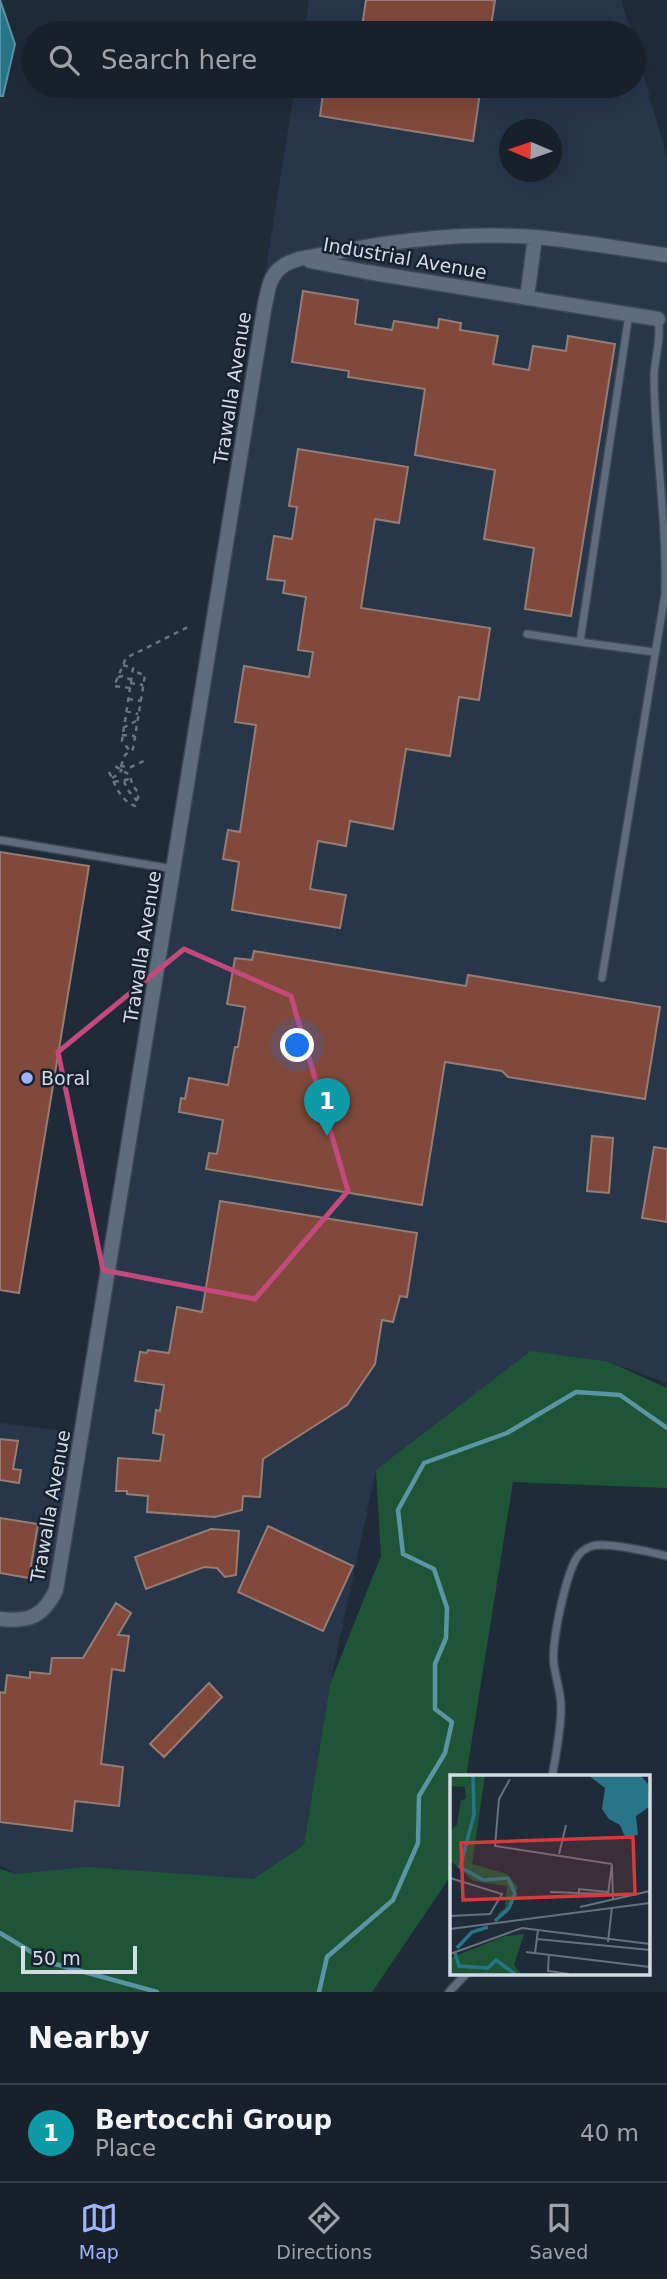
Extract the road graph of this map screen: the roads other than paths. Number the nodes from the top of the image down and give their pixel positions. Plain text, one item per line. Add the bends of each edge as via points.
1 (535, 237) junction
2 (667, 255) edge
3 (301, 259) junction
4 (527, 298) junction
5 (629, 314) junction
6 (658, 319) joint
7 (527, 634) dead end
8 (580, 642) junction
9 (654, 652) junction
10 (0, 840) edge
11 (174, 869) junction
12 (602, 978) dead end
13 (667, 1556) edge
14 (0, 1619) edge
15 (552, 1775) edge
16 (466, 1974) edge
17 (449, 1992) edge

1 - 2 street, Industrial Avenue
1 - 3 street, Industrial Avenue via 447,236
1 - 4 street
3 - 4 street, Industrial Avenue
3 - 11 street, Trawalla Avenue via 279,269 269,285
4 - 5 street, Industrial Avenue
5 - 6 street, Industrial Avenue
5 - 8 lane
6 - 9 lane via 654,376 666,561
7 - 8 lane
8 - 9 lane
9 - 12 lane
10 - 11 lane
11 - 14 street, Trawalla Avenue via 56,1590 34,1616
13 - 15 lane via 593,1546 575,1560 557,1626 553,1662 561,1706
16 - 17 lane

